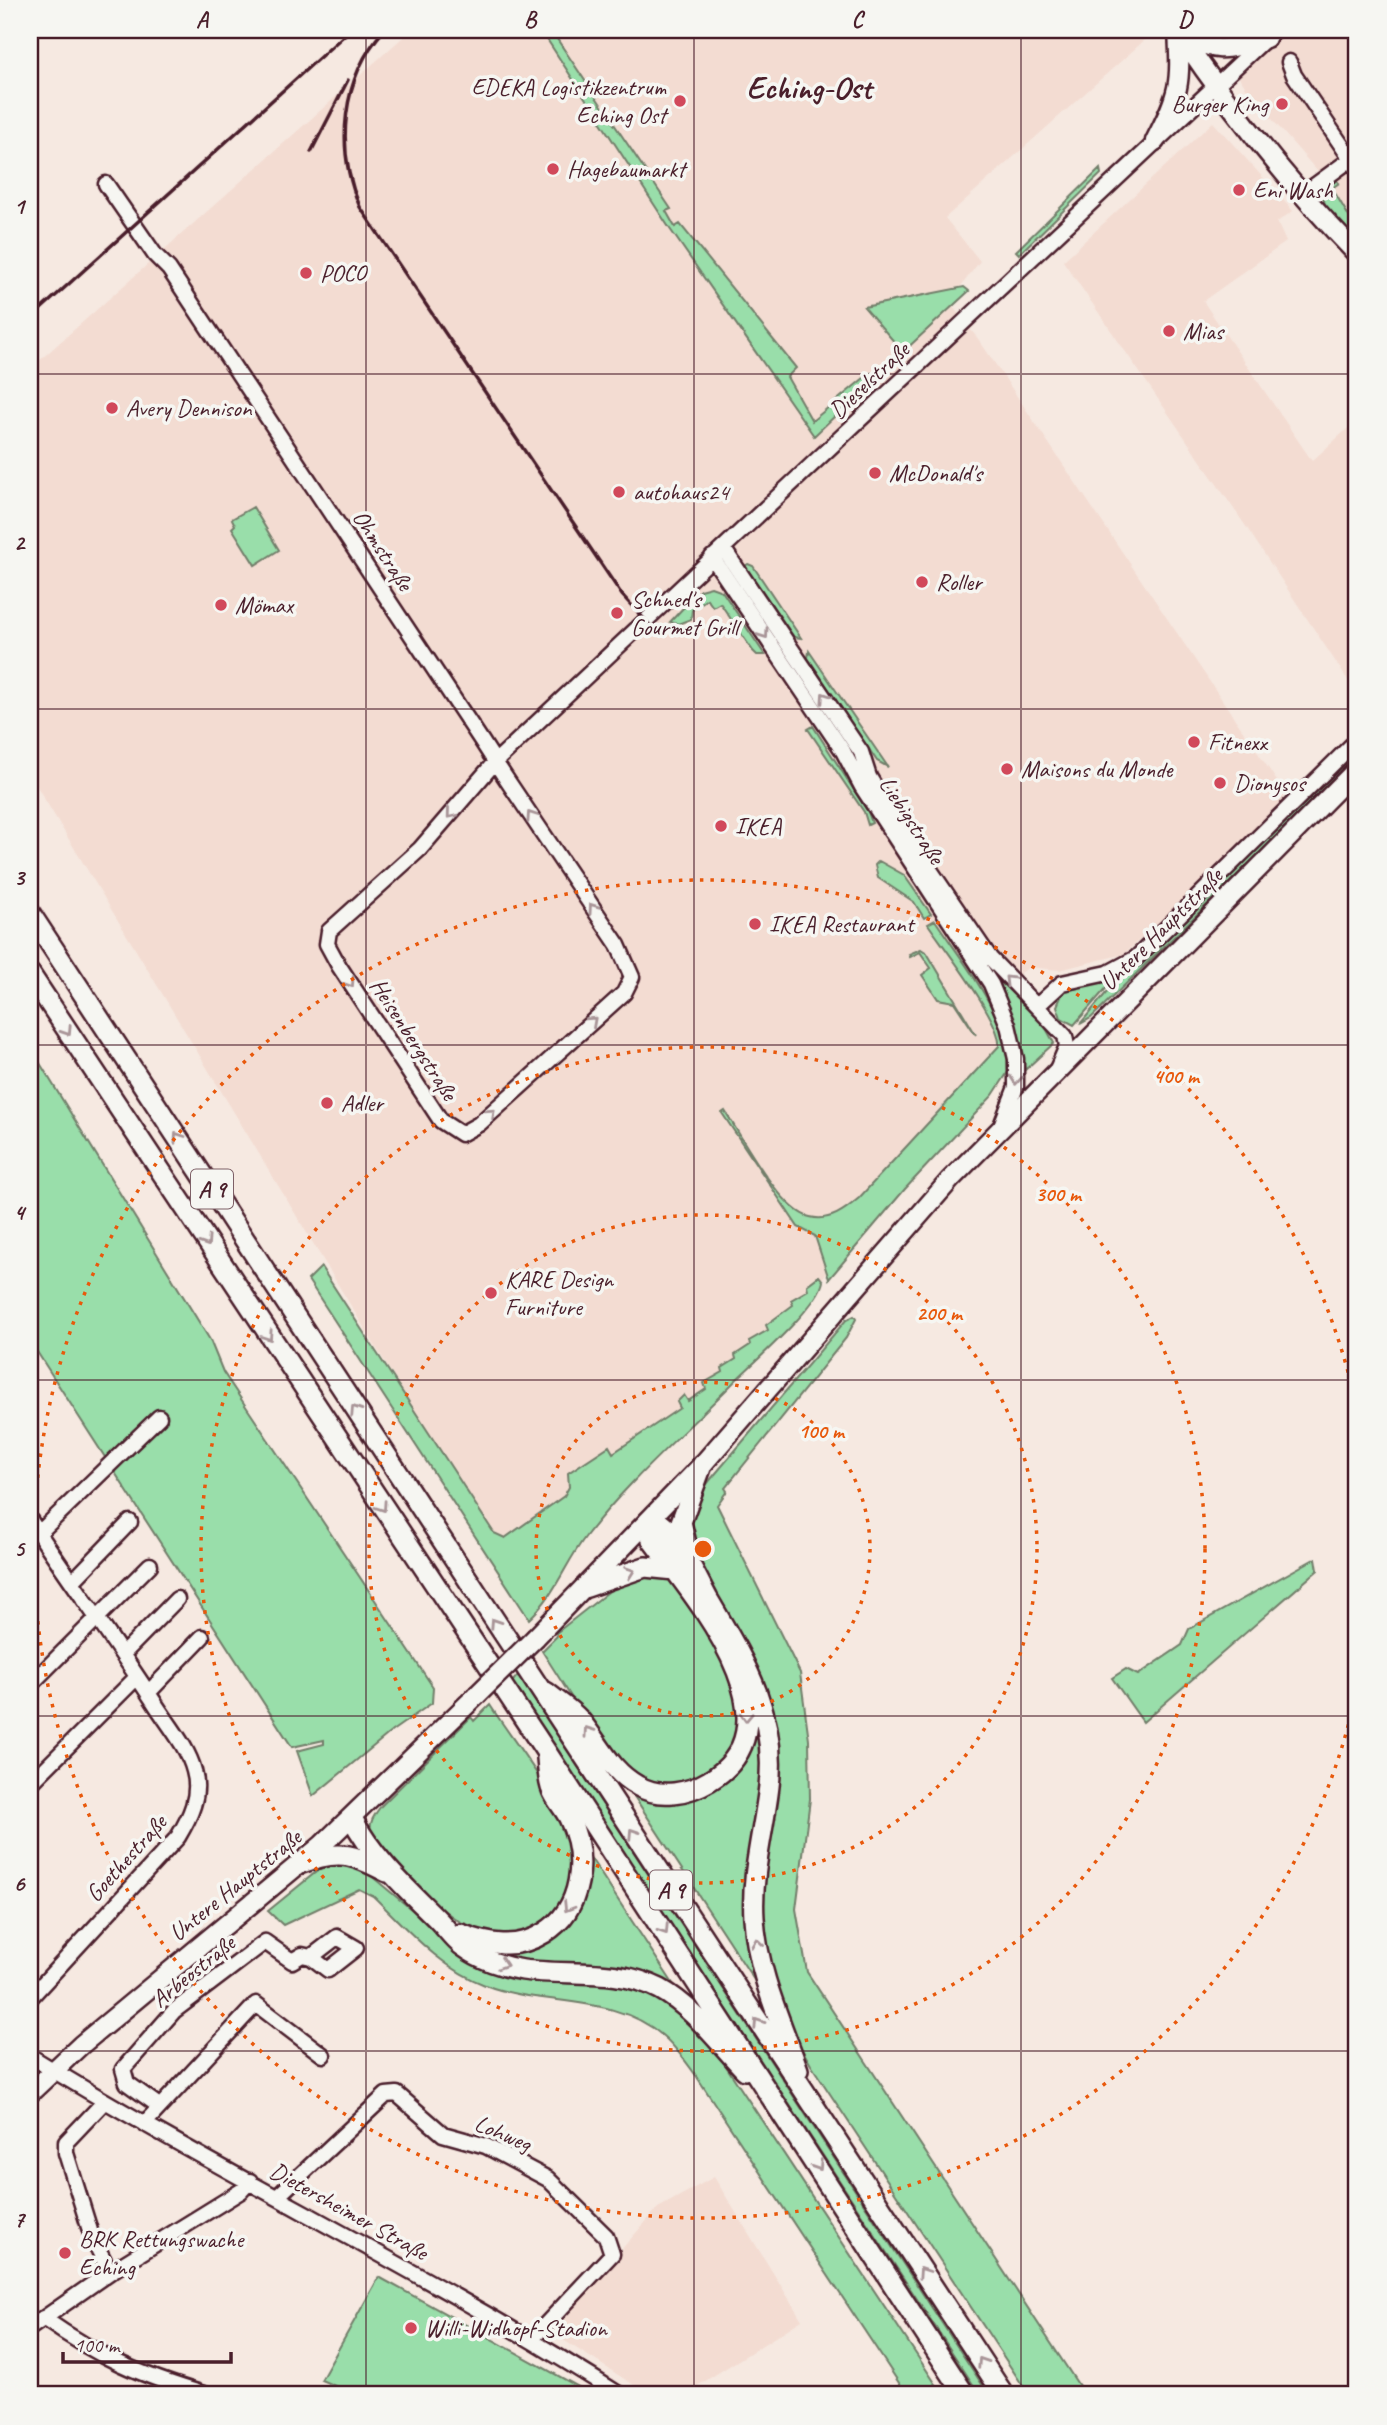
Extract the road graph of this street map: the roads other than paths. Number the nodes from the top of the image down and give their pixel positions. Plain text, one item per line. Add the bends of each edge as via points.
1 (1179, 30) edge
2 (1270, 34) edge
3 (1289, 62) dead end
4 (1214, 85) junction
5 (1155, 141) junction
6 (1354, 164) edge
7 (106, 184) dead end
8 (1302, 195) junction
9 (1357, 254) edge
10 (718, 553) junction
11 (1357, 740) edge
12 (495, 762) junction
13 (1357, 769) edge
14 (30, 913) edge
15 (618, 945) joint
16 (30, 974) edge
17 (1037, 1006) junction
18 (1099, 1027) junction
19 (1065, 1036) junction
20 (1055, 1072) junction
21 (1001, 1125) junction
22 (159, 1417) dead end
23 (702, 1465) junction
24 (30, 1520) edge
25 (649, 1521) junction
26 (130, 1522) dead end
27 (38, 1533) junction
28 (150, 1565) dead end
29 (683, 1570) junction
30 (73, 1581) junction
31 (587, 1587) junction
32 (177, 1599) dead end
33 (99, 1618) junction
34 (202, 1637) dead end
35 (123, 1654) junction
36 (137, 1676) junction
37 (532, 1680) junction
38 (30, 1685) edge
39 (148, 1693) junction
40 (545, 1750) junction
41 (30, 1784) edge
42 (348, 1822) junction
43 (360, 1858) junction
44 (299, 1864) junction
45 (397, 1878) junction
46 (446, 1928) junction
47 (311, 1957) dead end
48 (30, 1998) edge
49 (323, 2055) dead end
50 (30, 2056) edge
51 (53, 2071) junction
52 (30, 2093) edge
53 (809, 2100) junction
54 (104, 2102) junction
55 (159, 2106) junction
56 (781, 2109) junction
57 (144, 2124) junction
58 (250, 2181) junction
59 (278, 2196) junction
60 (110, 2272) junction
61 (43, 2318) junction
62 (30, 2328) edge
63 (532, 2339) junction
64 (206, 2395) edge
65 (620, 2395) edge
66 (965, 2395) edge
67 (1004, 2395) edge

1 - 2 main road via 1218,50
1 - 4 main road
1 - 5 main road via 1177,99
2 - 4 street, Dieselstraße
3 - 6 street
4 - 5 street, Dieselstraße
4 - 8 main road
5 - 10 street, Dieselstraße
6 - 8 street
7 - 12 street, Ohmstraße via 169,269
8 - 9 main road
10 - 12 street, Dieselstraße
17 -> 10 street, Liebigstraße via 1000,971 869,777 861,752
10 -> 21 street, Liebigstraße via 991,984 1016,1059 1016,1087
11 - 17 street via 1143,952 1108,973 1062,983
15 -> 12 street, Ohmstraße
12 -> 15 street, Heisenbergstraße via 420,849 334,925 326,938 339,966 446,1127 461,1134 478,1124 624,993 632,977
13 - 18 main road, Untere Hauptstraße
37 -> 14 highway, A 9
16 -> 40 highway, A 9
17 - 19 street, Liebigstraße
18 - 19 street
18 - 20 main road, Untere Hauptstraße
19 - 20 street via 1067,1046
20 - 21 main road, Untere Hauptstraße
21 - 23 main road, Untere Hauptstraße via 900,1234
22 - 27 street
23 - 25 main road, Untere Hauptstraße
23 - 29 highway via 681,1522
24 - 27 street, Goethestraße
25 - 29 highway via 652,1539
25 - 31 main road, Untere Hauptstraße
26 - 30 street
27 - 30 street, Goethestraße
28 - 33 street
31 -> 29 highway via 645,1567
29 -> 37 highway via 720,1637 746,1698 742,1741 732,1760 713,1778 677,1792 640,1788 610,1762 578,1718
53 -> 29 highway via 763,1975 756,1937 754,1884 771,1767 765,1709 748,1669
30 - 33 street, Goethestraße
31 - 42 main road, Untere Hauptstraße, bridge
32 - 35 street
33 - 35 street, Goethestraße
33 - 38 street
34 - 39 street
35 - 36 street, Goethestraße
36 - 39 street, Goethestraße
36 - 41 street
53 -> 37 highway, A 9
39 - 48 street, Goethestraße via 194,1771 195,1801 189,1819 178,1837
40 -> 46 highway via 551,1788 569,1819 580,1859 578,1885 569,1909 550,1929 515,1944 480,1942
40 -> 56 highway, A 9
42 - 43 highway via 344,1836
42 - 44 main road, Untere Hauptstraße
42 - 45 highway
43 - 44 highway via 340,1854
43 - 45 highway
44 - 51 main road, Untere Hauptstraße
45 - 46 highway
46 -> 56 highway via 462,1946 507,1966 605,1974 660,1989 680,2002
47 - 55 street, Arbeostraße via 302,1955 292,1961 265,1942 174,2011 123,2069 127,2083
49 - 55 street via 256,2004
50 - 51 street, Dietersheimer Straße
51 - 52 main road, Untere Hauptstraße
51 - 54 street, Dietersheimer Straße
67 -> 53 highway, A 9
54 - 57 street, Dietersheimer Straße
54 - 60 street via 66,2142 66,2153 92,2237
55 - 57 street
56 -> 66 highway, A 9
57 - 58 street, Dietersheimer Straße
58 - 59 street, Dietersheimer Straße
58 - 60 street
59 - 63 street, Dietersheimer Straße
59 - 63 street, Lohweg via 386,2095 397,2094 443,2134 486,2146 548,2179 606,2236 612,2254
60 - 61 street
61 - 62 street
61 - 64 street via 86,2348 131,2371
63 - 65 street, Dietersheimer Straße

